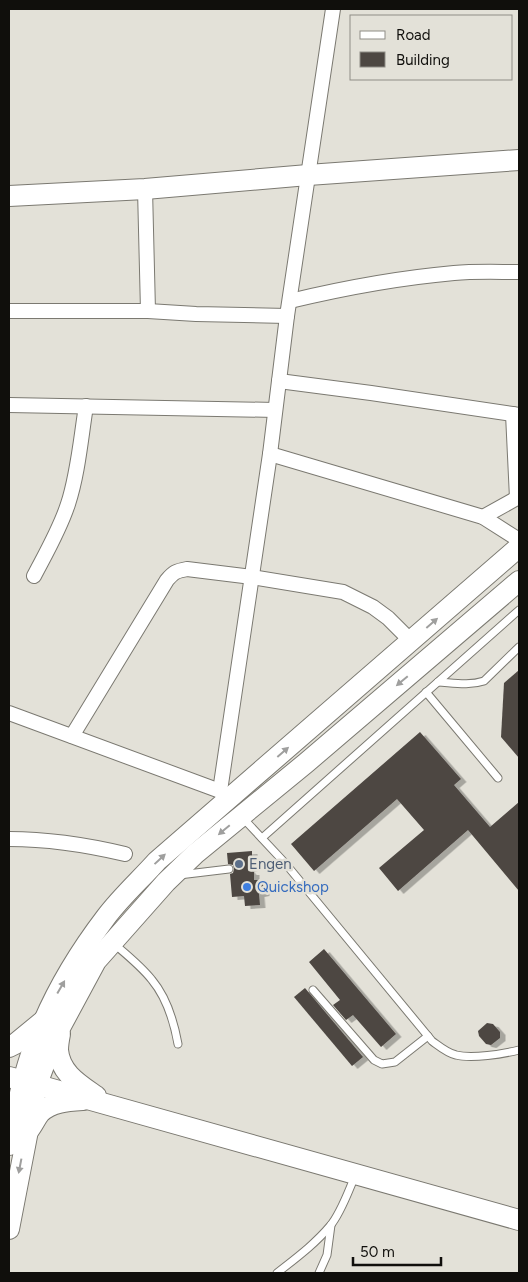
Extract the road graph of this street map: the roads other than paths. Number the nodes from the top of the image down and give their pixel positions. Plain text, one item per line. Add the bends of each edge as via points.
1 (333, 9) edge
2 (519, 160) edge
3 (308, 175) junction
4 (145, 189) junction
5 (9, 196) edge
6 (519, 272) edge
7 (290, 301) junction
8 (9, 311) edge
9 (148, 311) junction
10 (287, 316) junction
11 (279, 381) junction
12 (9, 405) edge
13 (86, 406) junction
14 (275, 410) junction
15 (516, 415) edge
16 (270, 454) junction
17 (518, 498) edge
18 (483, 517) junction
19 (519, 540) edge
20 (519, 547) edge
21 (34, 576) dead end
22 (252, 577) junction
23 (519, 581) edge
24 (519, 610) edge
25 (411, 641) junction
26 (519, 648) edge
27 (438, 682) junction
28 (426, 692) junction
29 (9, 713) edge
30 (72, 736) junction
31 (498, 778) dead end
32 (232, 804) junction
33 (262, 838) junction
34 (9, 839) edge
35 (125, 854) dead end
36 (285, 864) junction
37 (253, 867) dead end
38 (229, 869) dead end
39 (171, 876) junction
40 (113, 942) junction
41 (312, 990) dead end
42 (53, 1024) junction
43 (428, 1036) junction
44 (178, 1044) dead end
45 (9, 1047) edge
46 (519, 1050) edge
47 (23, 1080) edge
48 (98, 1101) junction
49 (26, 1134) junction
50 (9, 1145) edge
51 (356, 1174) junction
52 (517, 1217) edge
53 (332, 1225) junction
54 (9, 1229) edge
55 (277, 1273) edge
56 (319, 1273) edge

1 - 3 street
2 - 3 street
3 - 4 street
3 - 7 street
4 - 5 street
4 - 9 street
6 - 7 street via 456,273 381,282
7 - 10 street
8 - 9 street
9 - 10 street
10 - 11 street
11 - 14 street
11 - 15 street
12 - 13 street
13 - 14 street
13 - 21 street via 68,503
14 - 16 street
15 - 17 street
16 - 18 street
16 - 22 street
17 - 18 street
18 - 19 street
25 -> 20 street
22 - 25 street via 343,592 373,607
22 - 30 street via 187,569 174,572
22 - 32 street
23 -> 32 street
24 - 27 lane
32 -> 25 street
26 - 27 lane via 484,681 463,684
27 - 28 lane
28 - 31 lane
28 - 33 lane
29 - 30 street
30 - 32 street
32 - 33 lane
32 -> 39 street via 195,854
42 -> 32 street via 56,997 107,915 157,861
33 - 36 lane
34 - 35 street via 94,846
36 - 37 lane
36 - 43 lane
38 - 39 lane
39 - 40 street
40 - 42 street
40 - 44 lane via 154,982 175,1025
41 - 43 lane via 374,1060 382,1064 396,1062
42 - 45 street
42 - 47 street via 34,1046
42 - 48 street via 64,1068
43 - 46 lane via 456,1056 500,1055
47 - 48 street
47 - 49 street
47 - 50 street
48 - 49 street via 62,1102 48,1107
48 - 51 street
49 -> 54 street
51 - 52 street
51 - 53 lane
53 - 55 lane
53 - 56 lane via 327,1256

